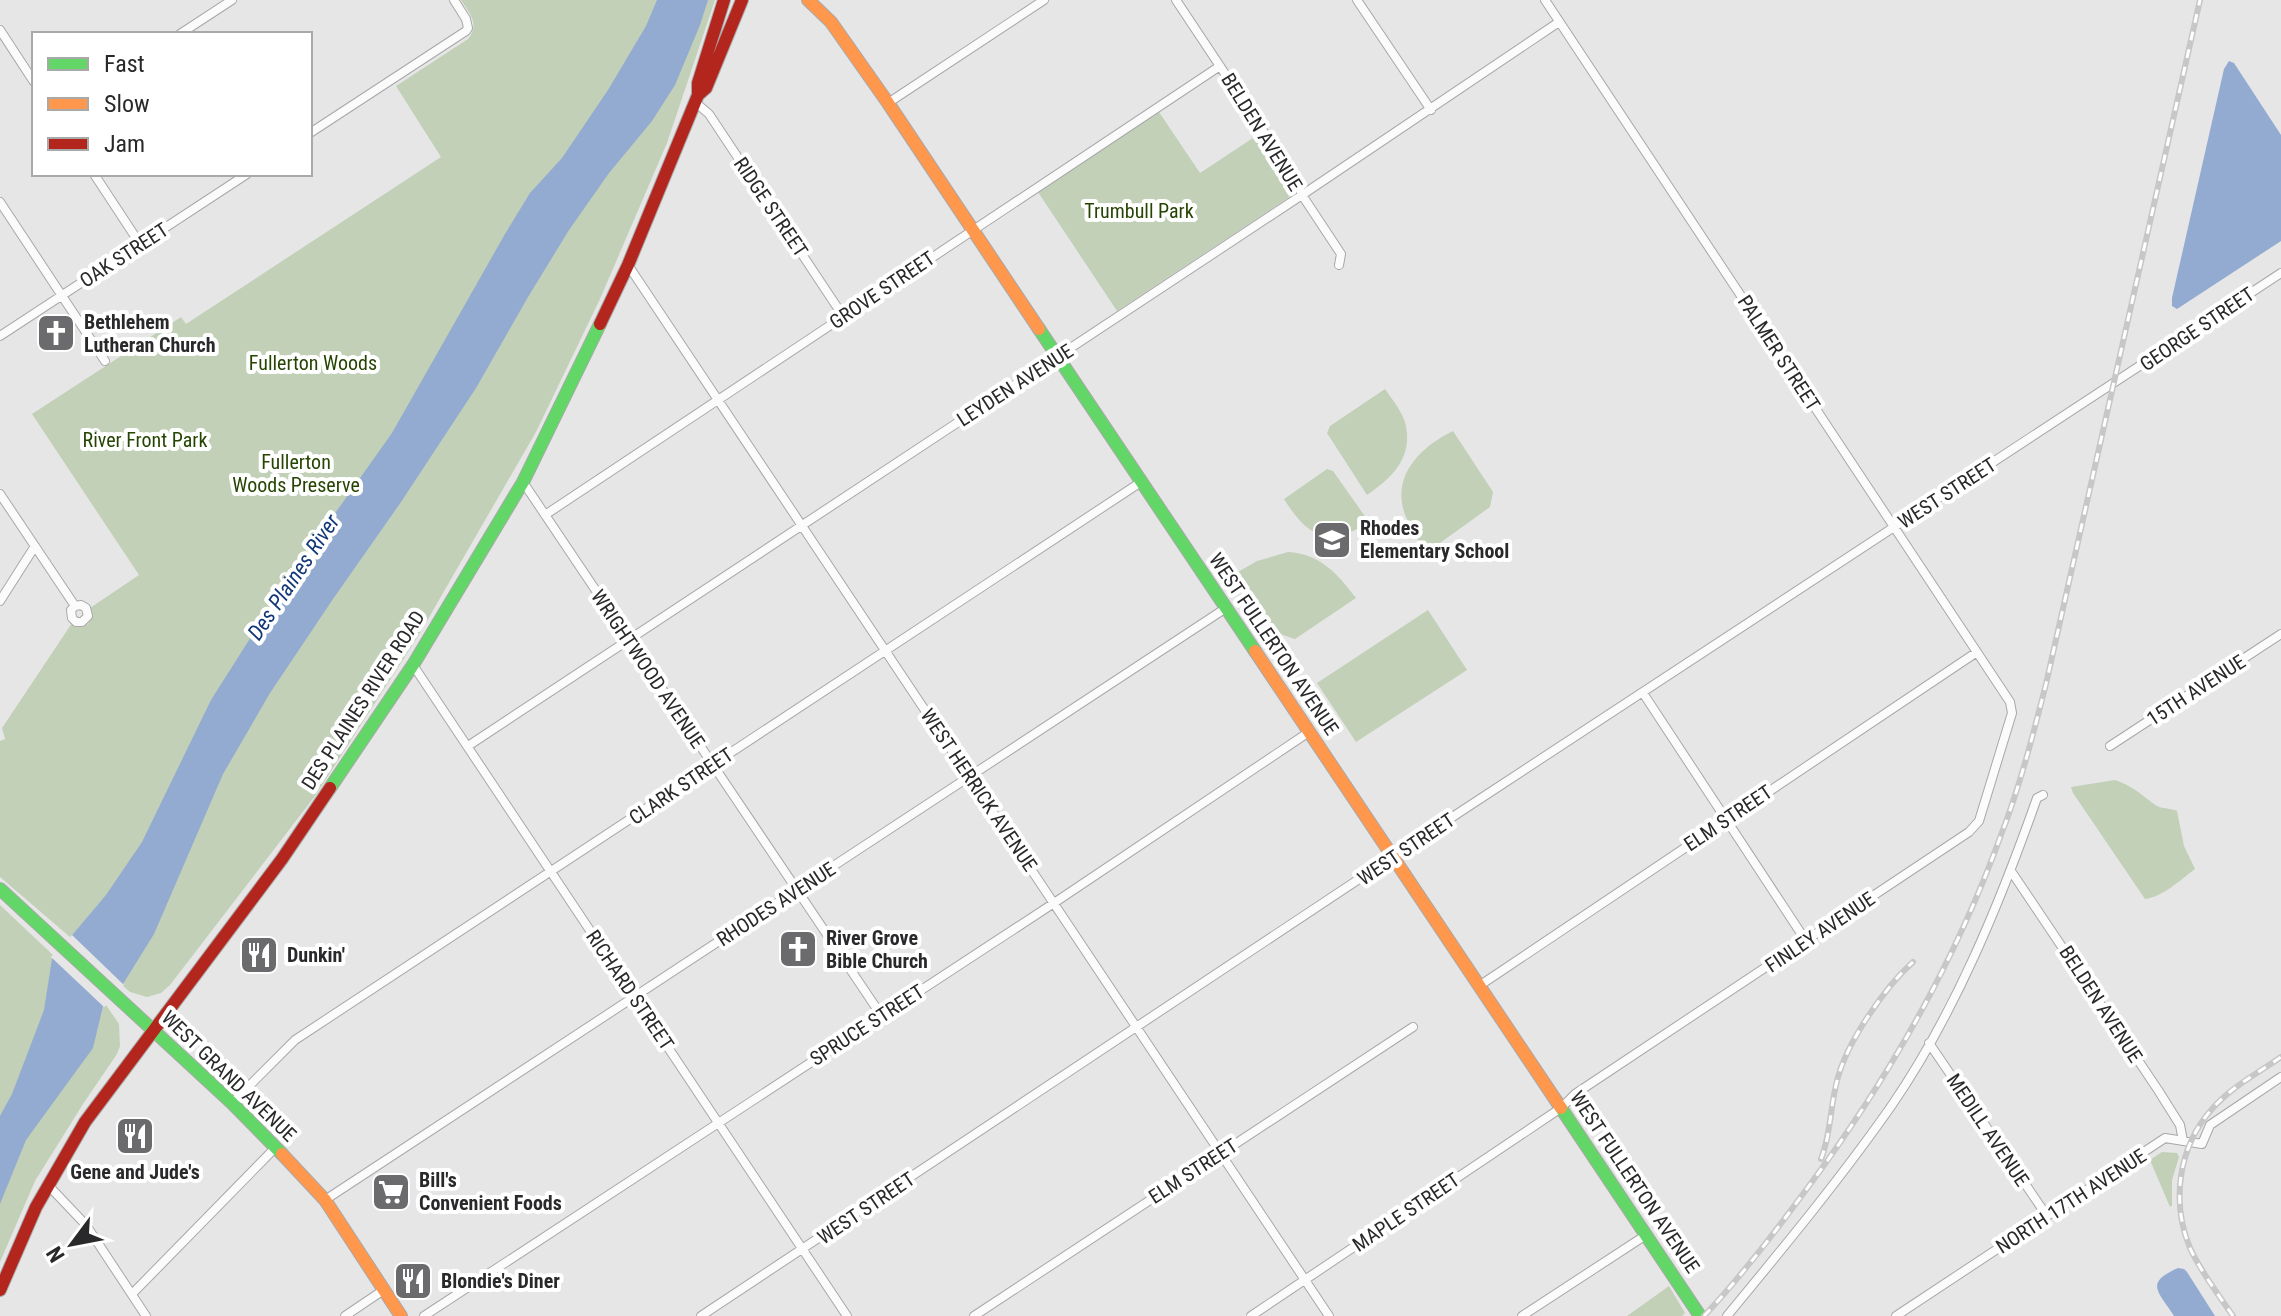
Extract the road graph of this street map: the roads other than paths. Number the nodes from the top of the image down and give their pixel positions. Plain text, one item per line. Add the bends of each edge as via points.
1 (232, 0) edge
2 (454, 0) edge
3 (724, 0) edge
4 (742, 0) edge
5 (808, 0) edge
6 (1044, 0) edge
7 (1176, 0) edge
8 (1357, 0) edge
9 (1545, 0) edge
10 (1559, 22) junction
11 (0, 30) edge
12 (183, 32) edge
13 (1220, 66) junction
14 (32, 79) edge
15 (697, 98) junction
16 (888, 103) junction
17 (1431, 110) junction
18 (312, 132) edge
19 (95, 176) edge
20 (244, 176) edge
21 (1302, 195) junction
22 (0, 202) edge
23 (973, 230) junction
24 (140, 244) junction
25 (628, 265) junction
26 (1339, 265) dead end
27 (2281, 273) edge
28 (62, 295) junction
29 (843, 316) junction
30 (0, 336) edge
31 (1058, 357) junction
32 (105, 361) dead end
33 (2113, 385) joint
34 (718, 400) junction
35 (523, 482) junction
36 (1141, 482) junction
37 (0, 494) edge
38 (545, 515) junction
39 (802, 525) junction
40 (1894, 527) junction
41 (35, 546) junction
42 (0, 601) edge
43 (75, 606) dead end
44 (1226, 608) junction
45 (2281, 634) edge
46 (629, 640) junction
47 (886, 652) junction
48 (1977, 652) junction
49 (413, 665) junction
50 (1643, 693) junction
51 (2013, 707) joint
52 (1309, 732) junction
53 (468, 746) junction
54 (2110, 746) dead end
55 (713, 765) junction
56 (970, 777) junction
57 (2043, 795) dead end
58 (1726, 819) junction
59 (1393, 858) junction
60 (2011, 871) junction
61 (552, 872) junction
62 (0, 889) edge
63 (797, 890) junction
64 (1054, 903) junction
65 (1806, 941) junction
66 (1479, 986) junction
67 (634, 996) junction
68 (881, 1015) junction
69 (1413, 1027) dead end
70 (1137, 1028) junction
71 (153, 1030) junction
72 (1929, 1043) junction
73 (2281, 1077) edge
74 (232, 1103) junction
75 (1561, 1108) junction
76 (718, 1123) junction
77 (2183, 1141) junction
78 (276, 1147) junction
79 (1220, 1153) junction
80 (48, 1185) junction
81 (325, 1200) junction
82 (2047, 1216) junction
83 (1646, 1235) junction
84 (803, 1250) junction
85 (1305, 1280) junction
86 (385, 1289) junction
87 (0, 1290) edge
88 (132, 1294) junction
89 (146, 1316) edge
90 (345, 1316) edge
91 (401, 1316) edge
92 (424, 1316) edge
93 (701, 1316) edge
94 (847, 1316) edge
95 (974, 1316) edge
96 (1251, 1316) edge
97 (1329, 1316) edge
98 (1522, 1316) edge
99 (1700, 1316) edge
100 (1727, 1316) edge
101 (1896, 1316) edge

1 - 12 street
2 - 18 street via 466,19 464,33
3 - 15 main road, DES PLAINES RIVER ROAD
4 - 15 main road, DES PLAINES RIVER ROAD via 706,88
5 - 16 main road, WEST FULLERTON AVENUE via 831,22
6 - 16 street
7 - 13 street, BELDEN AVENUE
8 - 17 street
9 - 10 street, PALMER STREET
10 - 17 street, LEYDEN AVENUE
10 - 40 street, PALMER STREET
11 - 14 street
13 - 21 street, BELDEN AVENUE
13 - 23 street, GROVE STREET
15 - 25 main road, DES PLAINES RIVER ROAD
15 - 29 street, RIDGE STREET
16 - 23 main road, WEST FULLERTON AVENUE
17 - 21 street, LEYDEN AVENUE
19 - 24 street
20 - 24 street, OAK STREET
21 - 26 street, BELDEN AVENUE via 1341,254
21 - 31 street, LEYDEN AVENUE
22 - 28 street
23 - 29 street, GROVE STREET
23 - 31 main road, WEST FULLERTON AVENUE
24 - 28 street, OAK STREET
25 - 34 street, WEST HERRICK AVENUE
25 - 35 main road, DES PLAINES RIVER ROAD
27 - 33 street, GEORGE STREET
28 - 30 street, OAK STREET
28 - 32 street
29 - 34 street, GROVE STREET
31 - 36 main road, WEST FULLERTON AVENUE
31 - 39 street, LEYDEN AVENUE
33 - 40 street, WEST STREET
34 - 38 street, GROVE STREET
34 - 39 street, WEST HERRICK AVENUE
35 - 38 street, WRIGHTWOOD AVENUE
35 - 49 main road, DES PLAINES RIVER ROAD
36 - 44 main road, WEST FULLERTON AVENUE
36 - 47 street, CLARK STREET
37 - 41 street
38 - 46 street, WRIGHTWOOD AVENUE
39 - 46 street, LEYDEN AVENUE
39 - 47 street, WEST HERRICK AVENUE
40 - 48 street, PALMER STREET
40 - 50 street, WEST STREET
41 - 42 street
41 - 43 street
44 - 52 main road, WEST FULLERTON AVENUE
44 - 56 street, RHODES AVENUE
45 - 54 street, 15TH AVENUE
46 - 53 street, LEYDEN AVENUE
46 - 55 street, WRIGHTWOOD AVENUE
47 - 55 street, CLARK STREET
47 - 56 street, WEST HERRICK AVENUE
48 - 51 street, PALMER STREET
48 - 58 street, ELM STREET
49 - 53 street, RICHARD STREET
49 - 71 main road, DES PLAINES RIVER ROAD via 282,859
50 - 58 street
50 - 59 street, WEST STREET
51 - 65 street, FINLEY AVENUE via 1977,825
52 - 59 main road, WEST FULLERTON AVENUE
52 - 64 street, SPRUCE STREET
53 - 61 street, RICHARD STREET
55 - 61 street, CLARK STREET
55 - 63 street, WRIGHTWOOD AVENUE
56 - 63 street, RHODES AVENUE
56 - 64 street, WEST HERRICK AVENUE
57 - 60 street via 2037,798
58 - 65 street
58 - 66 street, ELM STREET
59 - 66 main road, WEST FULLERTON AVENUE
59 - 70 street, WEST STREET
60 - 72 street via 1973,961
60 - 77 street, BELDEN AVENUE via 2180,1125
61 - 67 street, RICHARD STREET
61 - 74 street, CLARK STREET via 295,1040
62 - 71 main road, WEST GRAND AVENUE
63 - 67 street, RHODES AVENUE
63 - 68 street, WRIGHTWOOD AVENUE
64 - 68 street, SPRUCE STREET
64 - 70 street, WEST HERRICK AVENUE
65 - 75 street, FINLEY AVENUE
66 - 75 main road, WEST FULLERTON AVENUE
67 - 76 street, RICHARD STREET
67 - 81 street, RHODES AVENUE
68 - 76 street, SPRUCE STREET
69 - 79 street, ELM STREET
70 - 79 street, WEST HERRICK AVENUE
70 - 84 street, WEST STREET
71 - 74 main road, WEST GRAND AVENUE
71 - 80 main road, DES PLAINES RIVER ROAD via 85,1122
72 - 82 street, MEDILL AVENUE
72 - 100 street via 1893,1103 1808,1219
73 - 77 street, NORTH 17TH AVENUE via 2210,1125 2202,1144
74 - 78 main road, WEST GRAND AVENUE
75 - 83 main road, WEST FULLERTON AVENUE
75 - 85 street, MAPLE STREET
76 - 84 street, RICHARD STREET
76 - 92 street, SPRUCE STREET
77 - 82 street, NORTH 17TH AVENUE via 2165,1138
78 - 81 main road, WEST GRAND AVENUE
78 - 88 street
79 - 85 street, WEST HERRICK AVENUE
79 - 95 street, ELM STREET
80 - 87 main road, DES PLAINES RIVER ROAD
80 - 88 street via 86,1225
81 - 86 main road, WEST GRAND AVENUE
82 - 101 street, NORTH 17TH AVENUE
83 - 98 street
83 - 99 main road, WEST FULLERTON AVENUE
84 - 93 street, WEST STREET
84 - 94 street, RICHARD STREET
85 - 96 street, MAPLE STREET
85 - 97 street, WEST HERRICK AVENUE
86 - 90 street
86 - 91 main road, WEST GRAND AVENUE
88 - 89 street

